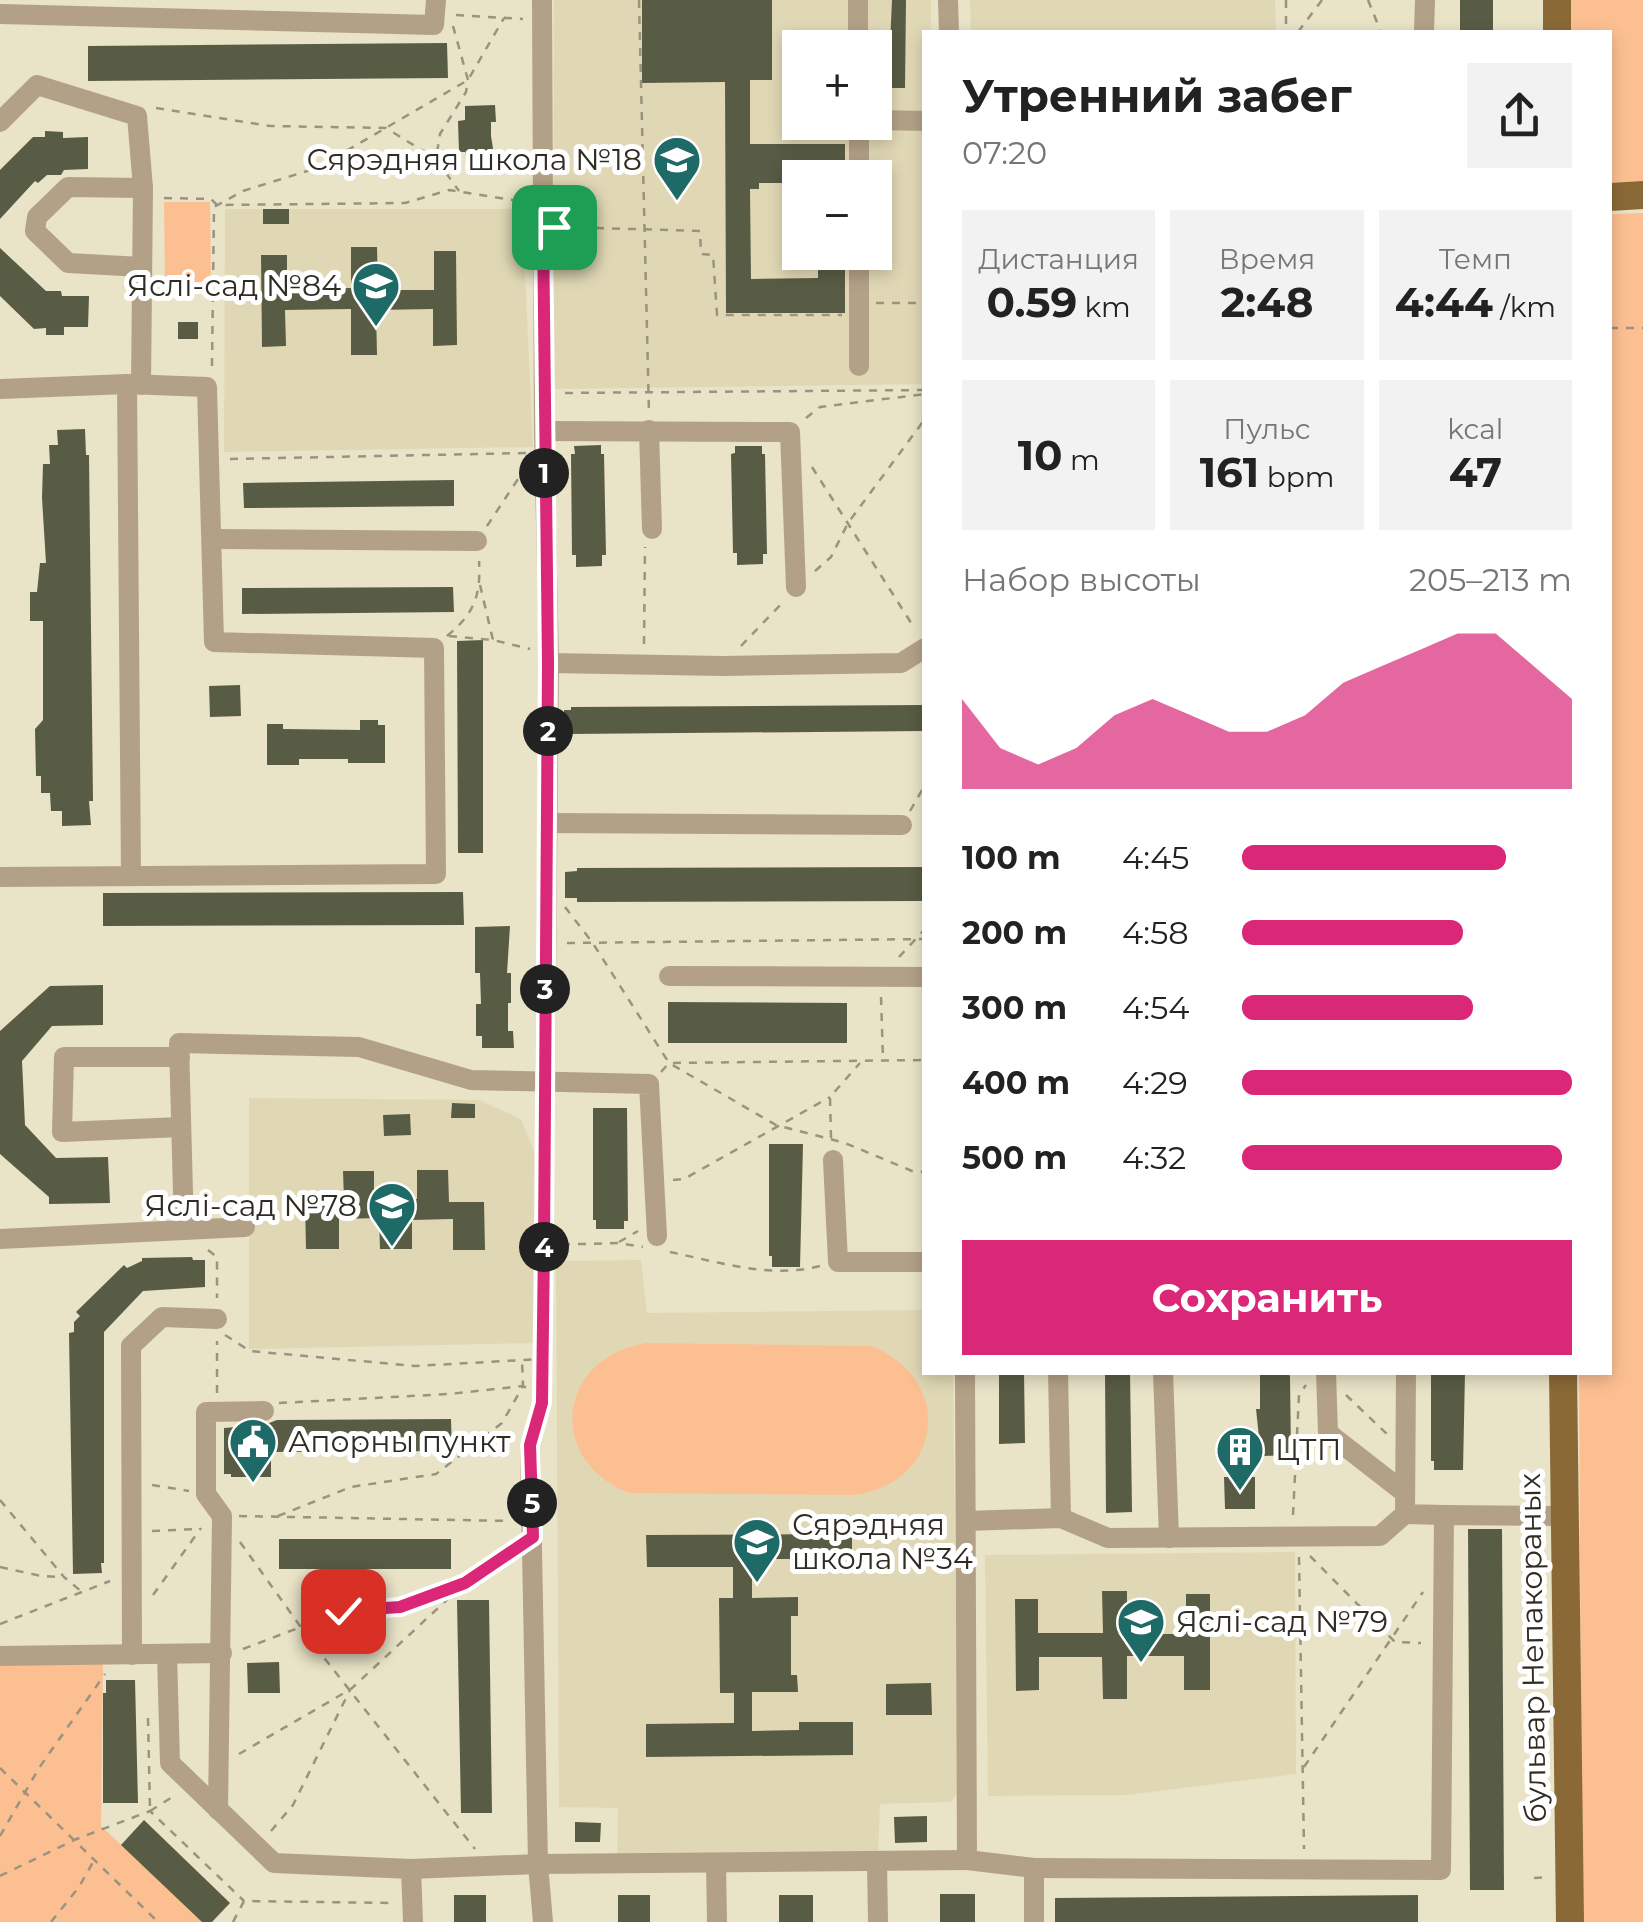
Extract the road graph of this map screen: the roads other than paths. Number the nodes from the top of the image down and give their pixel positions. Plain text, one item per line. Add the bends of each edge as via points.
1 (436, 0) edge
2 (858, 0) edge
3 (948, 0) edge
4 (1425, 0) edge
5 (1557, 0) edge
6 (124, 8) edge
7 (542, 10) edge
8 (0, 14) edge
9 (858, 30) edge
10 (949, 30) edge
11 (1424, 30) edge
12 (1557, 30) edge
13 (892, 120) edge
14 (922, 121) edge
15 (0, 122) edge
16 (143, 193) junction
17 (1643, 196) edge
18 (1612, 197) edge
19 (142, 267) junction
20 (860, 270) edge
21 (860, 366) dead end
22 (134, 384) junction
23 (0, 389) edge
24 (649, 430) junction
25 (544, 442) junction
26 (652, 528) road end
27 (212, 540) junction
28 (477, 541) dead end
29 (796, 588) road end
30 (920, 639) edge
31 (548, 658) junction
32 (547, 823) junction
33 (902, 825) road end
34 (130, 875) junction
35 (0, 877) edge
36 (669, 976) dead end
37 (922, 977) edge
38 (180, 1057) junction
39 (545, 1080) junction
40 (182, 1127) junction
41 (832, 1149) road end
42 (245, 1227) dead end
43 (184, 1230) junction
44 (0, 1239) edge
45 (657, 1245) road end
46 (922, 1262) edge
47 (217, 1324) road end
48 (965, 1375) edge
49 (1058, 1375) edge
50 (1163, 1375) edge
51 (1406, 1375) edge
52 (1563, 1375) edge
53 (1324, 1377) edge
54 (264, 1411) road end
55 (530, 1445) road end
56 (1405, 1504) junction
57 (1444, 1515) junction
58 (1563, 1516) junction
59 (1061, 1518) junction
60 (966, 1521) junction
61 (1169, 1538) junction
62 (222, 1653) junction
63 (168, 1654) junction
64 (125, 1655) junction
65 (0, 1656) edge
66 (218, 1810) junction
67 (966, 1860) junction
68 (877, 1863) junction
69 (538, 1864) junction
70 (716, 1864) junction
71 (1034, 1868) junction
72 (411, 1870) junction
73 (413, 1913) edge
74 (544, 1922) edge
75 (717, 1922) edge
76 (878, 1922) edge
77 (1034, 1922) edge
78 (1570, 1922) edge

1 - 6 street via 434,25
2 - 9 street
3 - 10 street
4 - 11 street
5 - 12 main road
6 - 8 street
7 - 25 street
13 - 14 street
15 - 16 street via 37,85 137,116
16 - 19 street
16 - 19 street via 68,187 36,217 35,232 68,263
17 - 18 main road
19 - 22 street
20 - 21 street
22 - 23 street
22 - 27 street via 206,387
22 - 34 street
24 - 25 street
24 - 26 street
24 - 29 street via 790,432
25 - 31 street
27 - 28 street
27 - 34 street via 214,642 434,648 436,874
30 - 31 street via 902,663 644,665
31 - 32 street
32 - 33 street
32 - 39 street
34 - 35 street
36 - 37 street
38 - 39 street via 179,1043 359,1048 471,1080
38 - 40 street
38 - 40 street via 64,1057 62,1132
39 - 45 street via 649,1084
40 - 43 street
41 - 46 street via 838,1262
42 - 43 street
43 - 44 street
47 - 64 street via 162,1318 131,1346 132,1572
48 - 60 street
49 - 59 street
50 - 61 street
51 - 56 street
52 - 58 main road, бульвар Непакораных
53 - 56 street via 1328,1433
54 - 62 street via 206,1412 206,1494 222,1516
55 - 69 street
56 - 57 street
56 - 61 street via 1380,1536
57 - 58 street
57 - 71 street via 1441,1870
58 - 78 main road, бульвар Непакораных
59 - 60 street
59 - 61 street via 1108,1538
60 - 67 street
62 - 63 street
62 - 66 street
63 - 64 street
63 - 66 street via 170,1764
64 - 65 street
66 - 72 street via 274,1863
67 - 68 street
67 - 71 street
68 - 70 street
68 - 76 street
69 - 70 street
69 - 72 street
69 - 74 street
70 - 75 street
71 - 77 street
72 - 73 street

